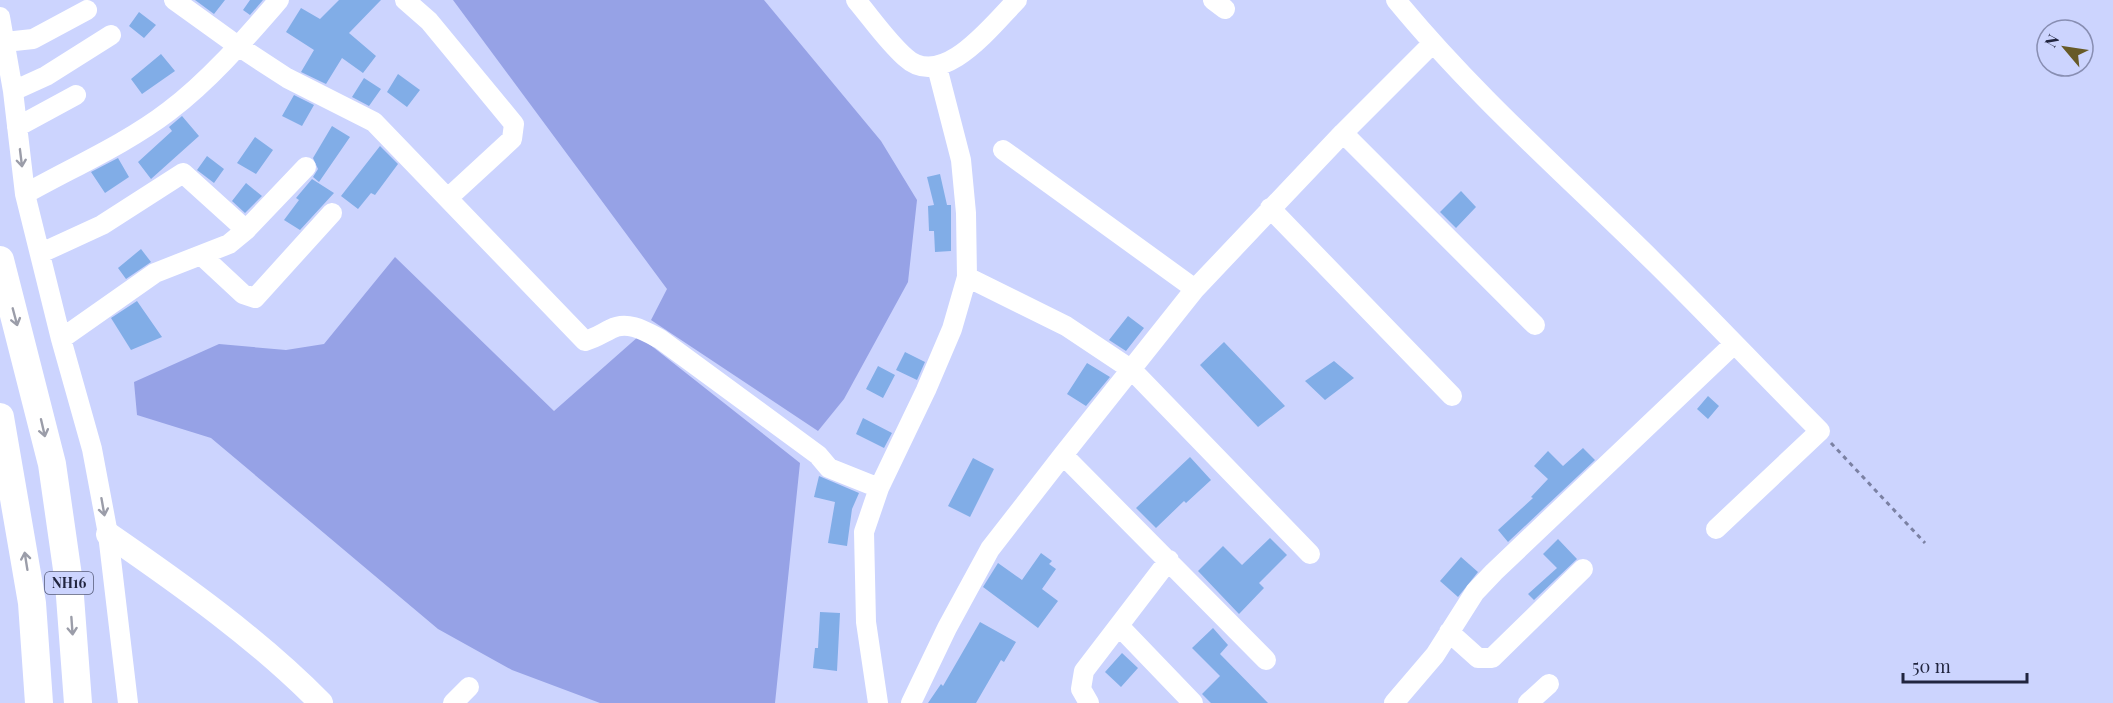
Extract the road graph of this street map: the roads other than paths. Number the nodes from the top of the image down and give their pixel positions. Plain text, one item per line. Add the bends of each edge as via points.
1 (174, 0) edge
2 (279, 0) edge
3 (405, 0) edge
4 (856, 0) edge
5 (1017, 0) edge
6 (1396, 0) edge
7 (87, 10) dead end
8 (0, 17) edge
9 (111, 35) dead end
10 (5, 42) junction
11 (1432, 44) junction
12 (238, 46) junction
13 (937, 67) junction
14 (13, 91) junction
15 (76, 95) dead end
16 (17, 127) junction
17 (1342, 133) junction
18 (1003, 150) dead end
19 (306, 167) dead end
20 (25, 194) junction
21 (448, 198) junction
22 (1270, 208) junction
23 (332, 213) dead end
24 (246, 230) junction
25 (41, 253) junction
26 (201, 255) junction
27 (0, 260) edge
28 (967, 278) junction
29 (1195, 289) junction
30 (1535, 325) dead end
31 (61, 339) junction
32 (1734, 344) junction
33 (1132, 370) junction
34 (1452, 396) dead end
35 (0, 417) edge
36 (1063, 455) junction
37 (879, 488) junction
38 (1716, 529) dead end
39 (108, 534) junction
40 (1310, 554) dead end
41 (1169, 560) junction
42 (1583, 569) dead end
43 (1119, 626) junction
44 (1449, 632) junction
45 (1266, 660) dead end
46 (1549, 684) dead end
47 (469, 687) dead end
48 (316, 701) edge
49 (39, 703) edge
50 (78, 703) edge
51 (128, 703) edge
52 (453, 703) edge
53 (878, 703) edge
54 (911, 703) edge
55 (1089, 703) edge
56 (1193, 703) edge
57 (1394, 703) edge
58 (1528, 703) edge

1 - 12 street
2 - 12 street
3 - 21 street via 429,21 514,124 512,139
4 - 13 street via 906,59
5 - 13 street via 960,57
6 - 11 street
7 - 10 street via 33,39
8 - 10 street
9 - 14 street via 46,76
10 - 14 street
11 - 17 street
11 - 32 street
12 - 20 street via 186,97 146,128
12 - 21 street via 287,78 374,122
13 - 28 street via 961,159
14 - 16 street
15 - 16 street
16 -> 20 street
17 - 22 street
17 - 30 street
18 - 29 street
19 - 24 street
20 - 25 street
21 - 37 street via 585,341 613,327 641,329 818,455 828,468
22 - 29 street
22 - 34 street
23 - 26 street via 255,298 243,294
24 - 25 street via 183,173 102,225
24 - 26 street via 229,244
25 - 31 street
26 - 31 street via 155,273
27 -> 50 highway, NH16 via 52,464 69,583
28 - 33 street via 1066,326
28 - 37 street via 927,390
29 - 33 street
31 -> 39 street via 92,449
32 - 38 street via 1820,431
32 - 44 street via 1494,572 1475,592
33 - 36 street
33 - 40 street
49 -> 35 highway, NH16 via 32,603
36 - 41 street
36 - 54 street via 990,549
37 - 53 street via 864,532 863,572
39 - 48 main road via 170,576
39 - 51 street
41 - 43 street
41 - 45 street
42 - 44 street via 1492,658 1478,658
43 - 55 street via 1084,671 1081,689
43 - 56 street
44 - 57 street via 1435,655
46 - 58 street
47 - 52 street

